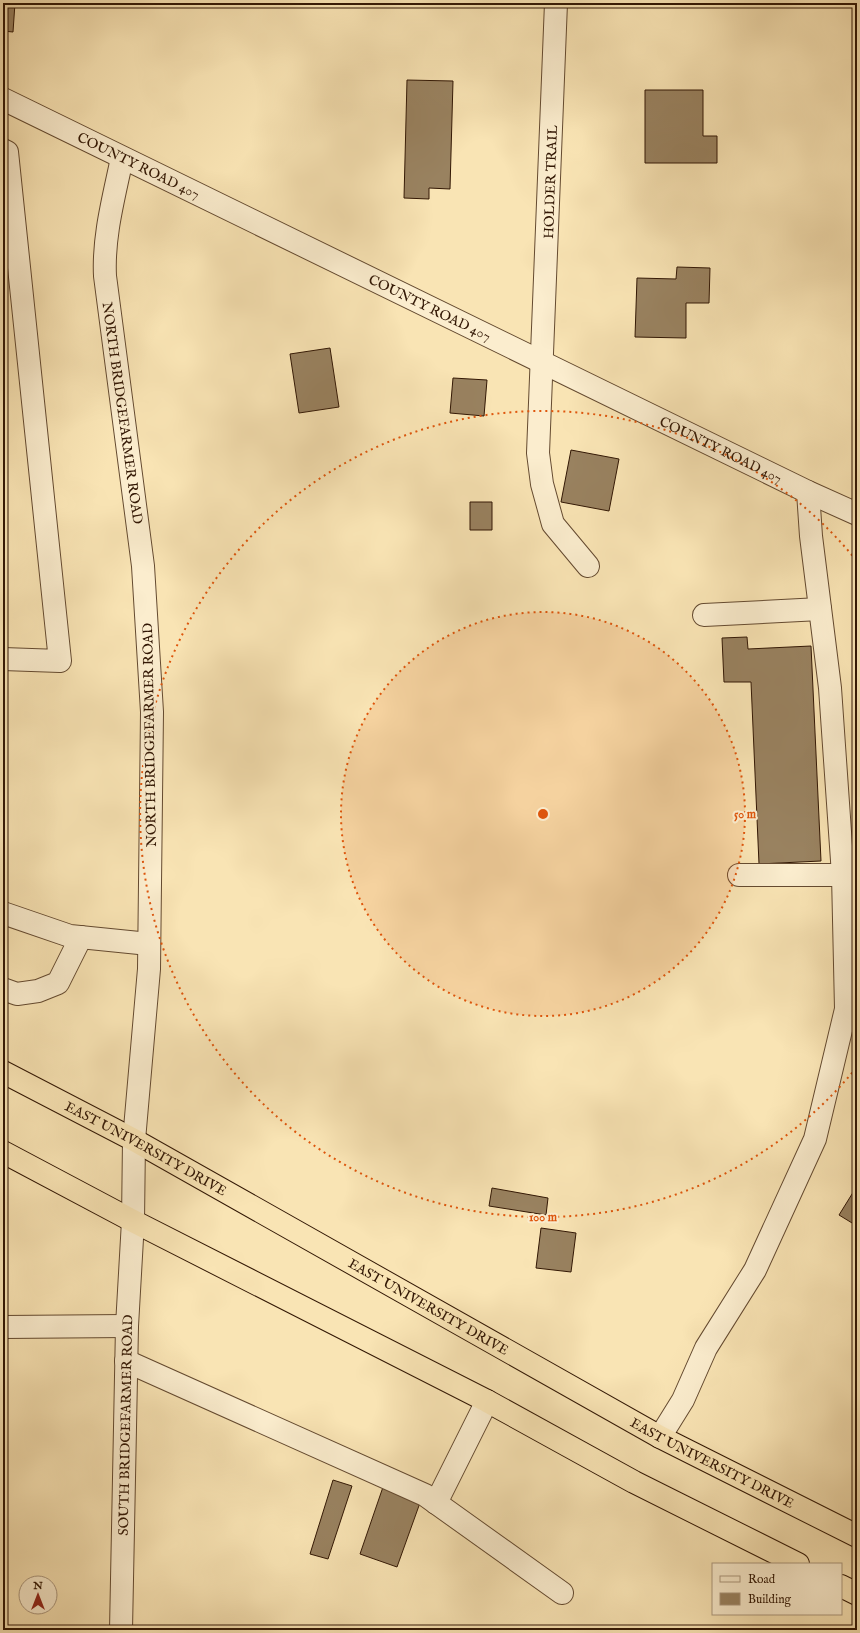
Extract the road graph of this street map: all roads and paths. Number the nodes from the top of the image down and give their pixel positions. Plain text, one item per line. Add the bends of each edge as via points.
1 (556, 3) edge
2 (3, 98) edge
3 (3, 150) edge
4 (122, 158) junction
5 (542, 362) junction
6 (808, 492) junction
7 (857, 514) edge
8 (588, 566) dead end
9 (820, 609) junction
10 (704, 615) dead end
11 (3, 659) edge
12 (739, 875) dead end
13 (843, 875) junction
14 (3, 913) edge
15 (81, 937) junction
16 (149, 944) junction
17 (3, 989) edge
18 (3, 1072) edge
19 (134, 1140) junction
20 (3, 1152) edge
21 (133, 1221) junction
22 (127, 1326) junction
23 (3, 1327) edge
24 (126, 1360) junction
25 (487, 1401) junction
26 (660, 1436) junction
27 (436, 1503) junction
28 (857, 1536) edge
29 (796, 1563) edge
30 (842, 1586) edge
31 (562, 1593) dead end
32 (857, 1594) edge
33 (121, 1630) edge

1 - 5 street, HOLDER TRAIL
2 - 4 street, COUNTY ROAD 407
3 - 11 street via 6,152 60,662
4 - 5 street, COUNTY ROAD 407
4 - 16 street, NORTH BRIDGEFARMER ROAD via 106,233 104,262 142,558 148,626 152,712
5 - 6 street, COUNTY ROAD 407
5 - 8 street, HOLDER TRAIL via 538,453 542,484 553,524
6 - 7 street, COUNTY ROAD 407
6 - 9 street
9 - 10 street
9 - 13 street via 830,688
12 - 13 street
13 - 26 street via 846,1009 815,1139 755,1270 706,1348 683,1400
14 - 15 street via 70,936
15 - 16 street
15 - 17 street via 58,983 38,991 17,994
16 - 19 street, NORTH BRIDGEFARMER ROAD
18 - 19 highway, EAST UNIVERSITY DRIVE
19 - 21 street, NORTH BRIDGEFARMER ROAD
19 - 26 highway, EAST UNIVERSITY DRIVE
20 - 21 highway
21 - 22 street, SOUTH BRIDGEFARMER ROAD
21 - 25 highway
22 - 23 street
22 - 24 street, SOUTH BRIDGEFARMER ROAD
24 - 27 street via 425,1495
24 - 33 street, SOUTH BRIDGEFARMER ROAD
25 - 27 street
25 - 29 highway via 634,1482
26 - 28 highway, EAST UNIVERSITY DRIVE
27 - 31 street
30 - 32 highway

